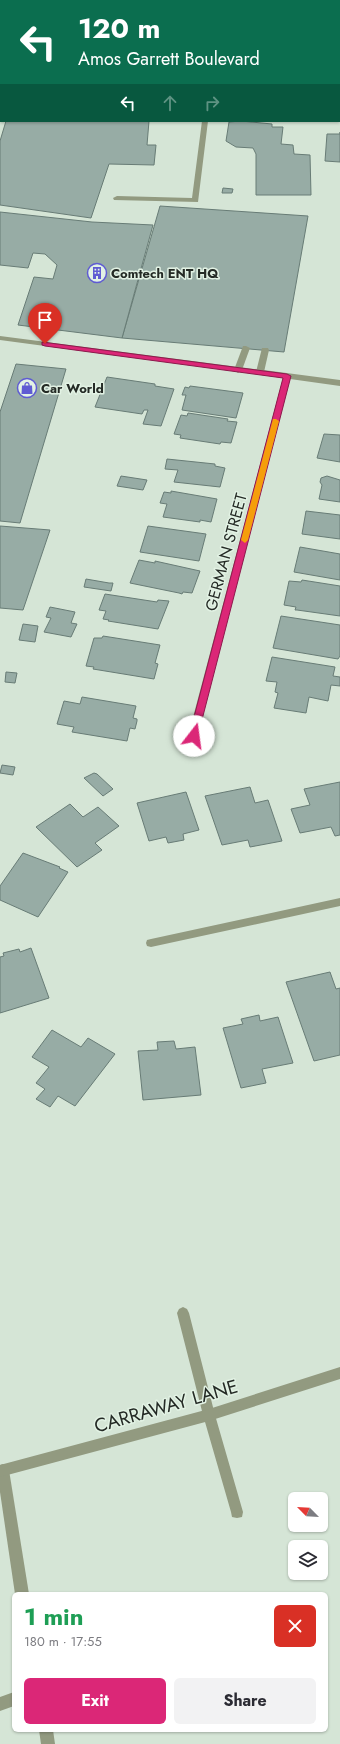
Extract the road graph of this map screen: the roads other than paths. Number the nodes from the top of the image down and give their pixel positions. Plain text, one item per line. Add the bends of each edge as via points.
1 (205, 122) edge
2 (117, 198) dead end
3 (0, 338) edge
4 (246, 348) dead end
5 (265, 350) dead end
6 (238, 370) junction
7 (260, 372) junction
8 (287, 376) junction
9 (340, 383) edge
10 (194, 736) dead end
11 (340, 902) edge
12 (152, 943) dead end
13 (183, 1313) dead end
14 (340, 1372) edge
15 (209, 1416) junction
16 (2, 1470) edge
17 (237, 1512) dead end
18 (22, 1592) edge
19 (12, 1700) edge
20 (0, 1704) edge
21 (46, 1732) edge
22 (48, 1744) edge

1 - 2 street via 195,200
3 - 6 street
4 - 6 street
5 - 7 street
6 - 7 street
7 - 8 street
8 - 9 street
8 - 10 street, GERMAN STREET
11 - 12 street
13 - 15 street
14 - 15 street, CARRAWAY LANE
15 - 16 street, CARRAWAY LANE
15 - 17 street
16 - 18 street
19 - 20 street
21 - 22 street

